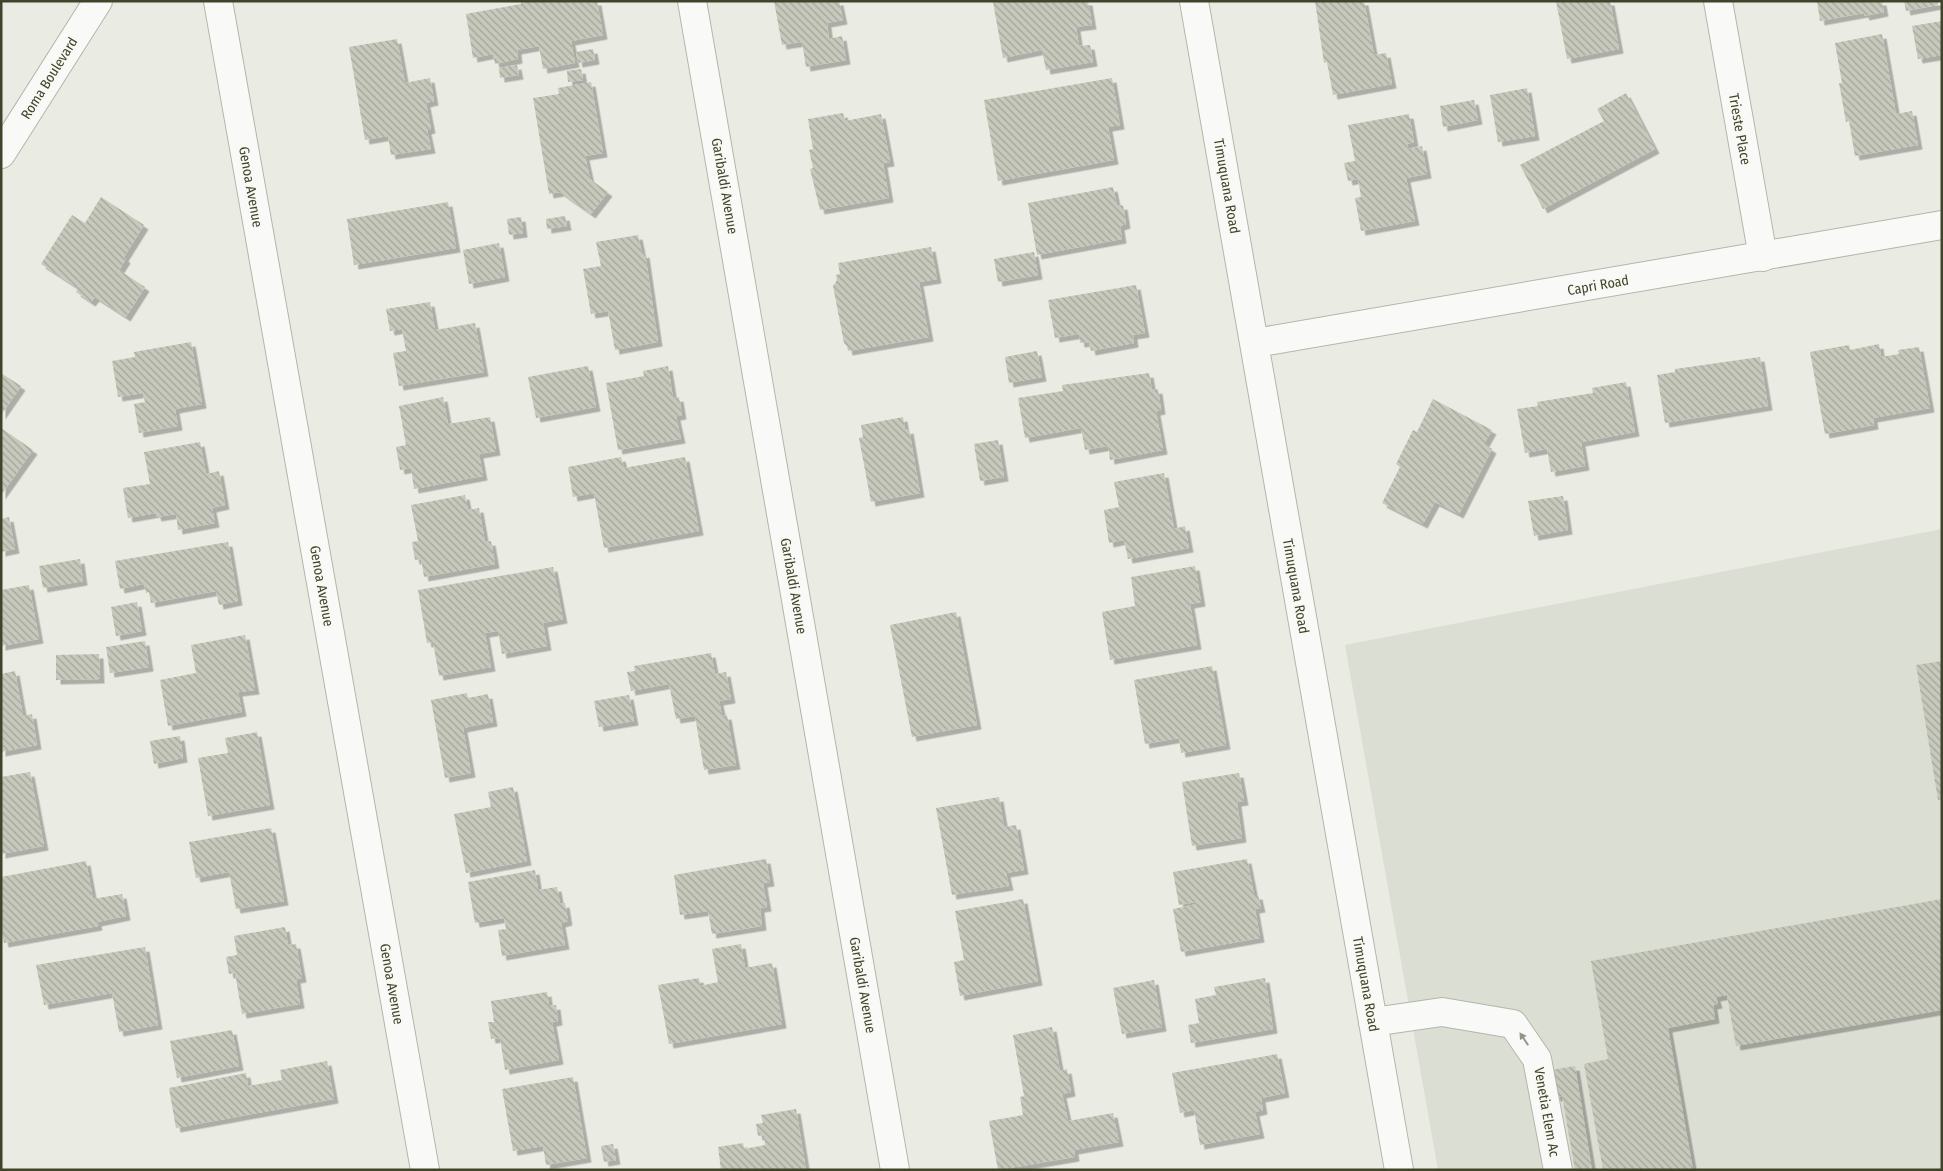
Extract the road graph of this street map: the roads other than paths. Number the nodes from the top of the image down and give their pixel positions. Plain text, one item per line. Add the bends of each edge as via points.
1 (98, 1) edge
2 (218, 1) edge
3 (692, 1) edge
4 (1194, 1) edge
5 (1718, 1) edge
6 (1, 154) edge
7 (1942, 226) edge
8 (1763, 257) junction
9 (1255, 343) junction
10 (1373, 1022) junction
11 (425, 1170) edge
12 (895, 1170) edge
13 (1398, 1170) edge
14 (1558, 1170) edge

1 - 6 street, Roma Boulevard
2 - 11 street, Genoa Avenue
3 - 12 street, Garibaldi Avenue
4 - 9 street, Timuquana Road
5 - 8 street, Trieste Place
7 - 8 street, Capri Road
8 - 9 street, Capri Road
9 - 10 street, Timuquana Road
10 - 13 street, Timuquana Road
14 -> 10 street, Venetia Elem Ac via 1537,1059 1513,1024 1442,1012

